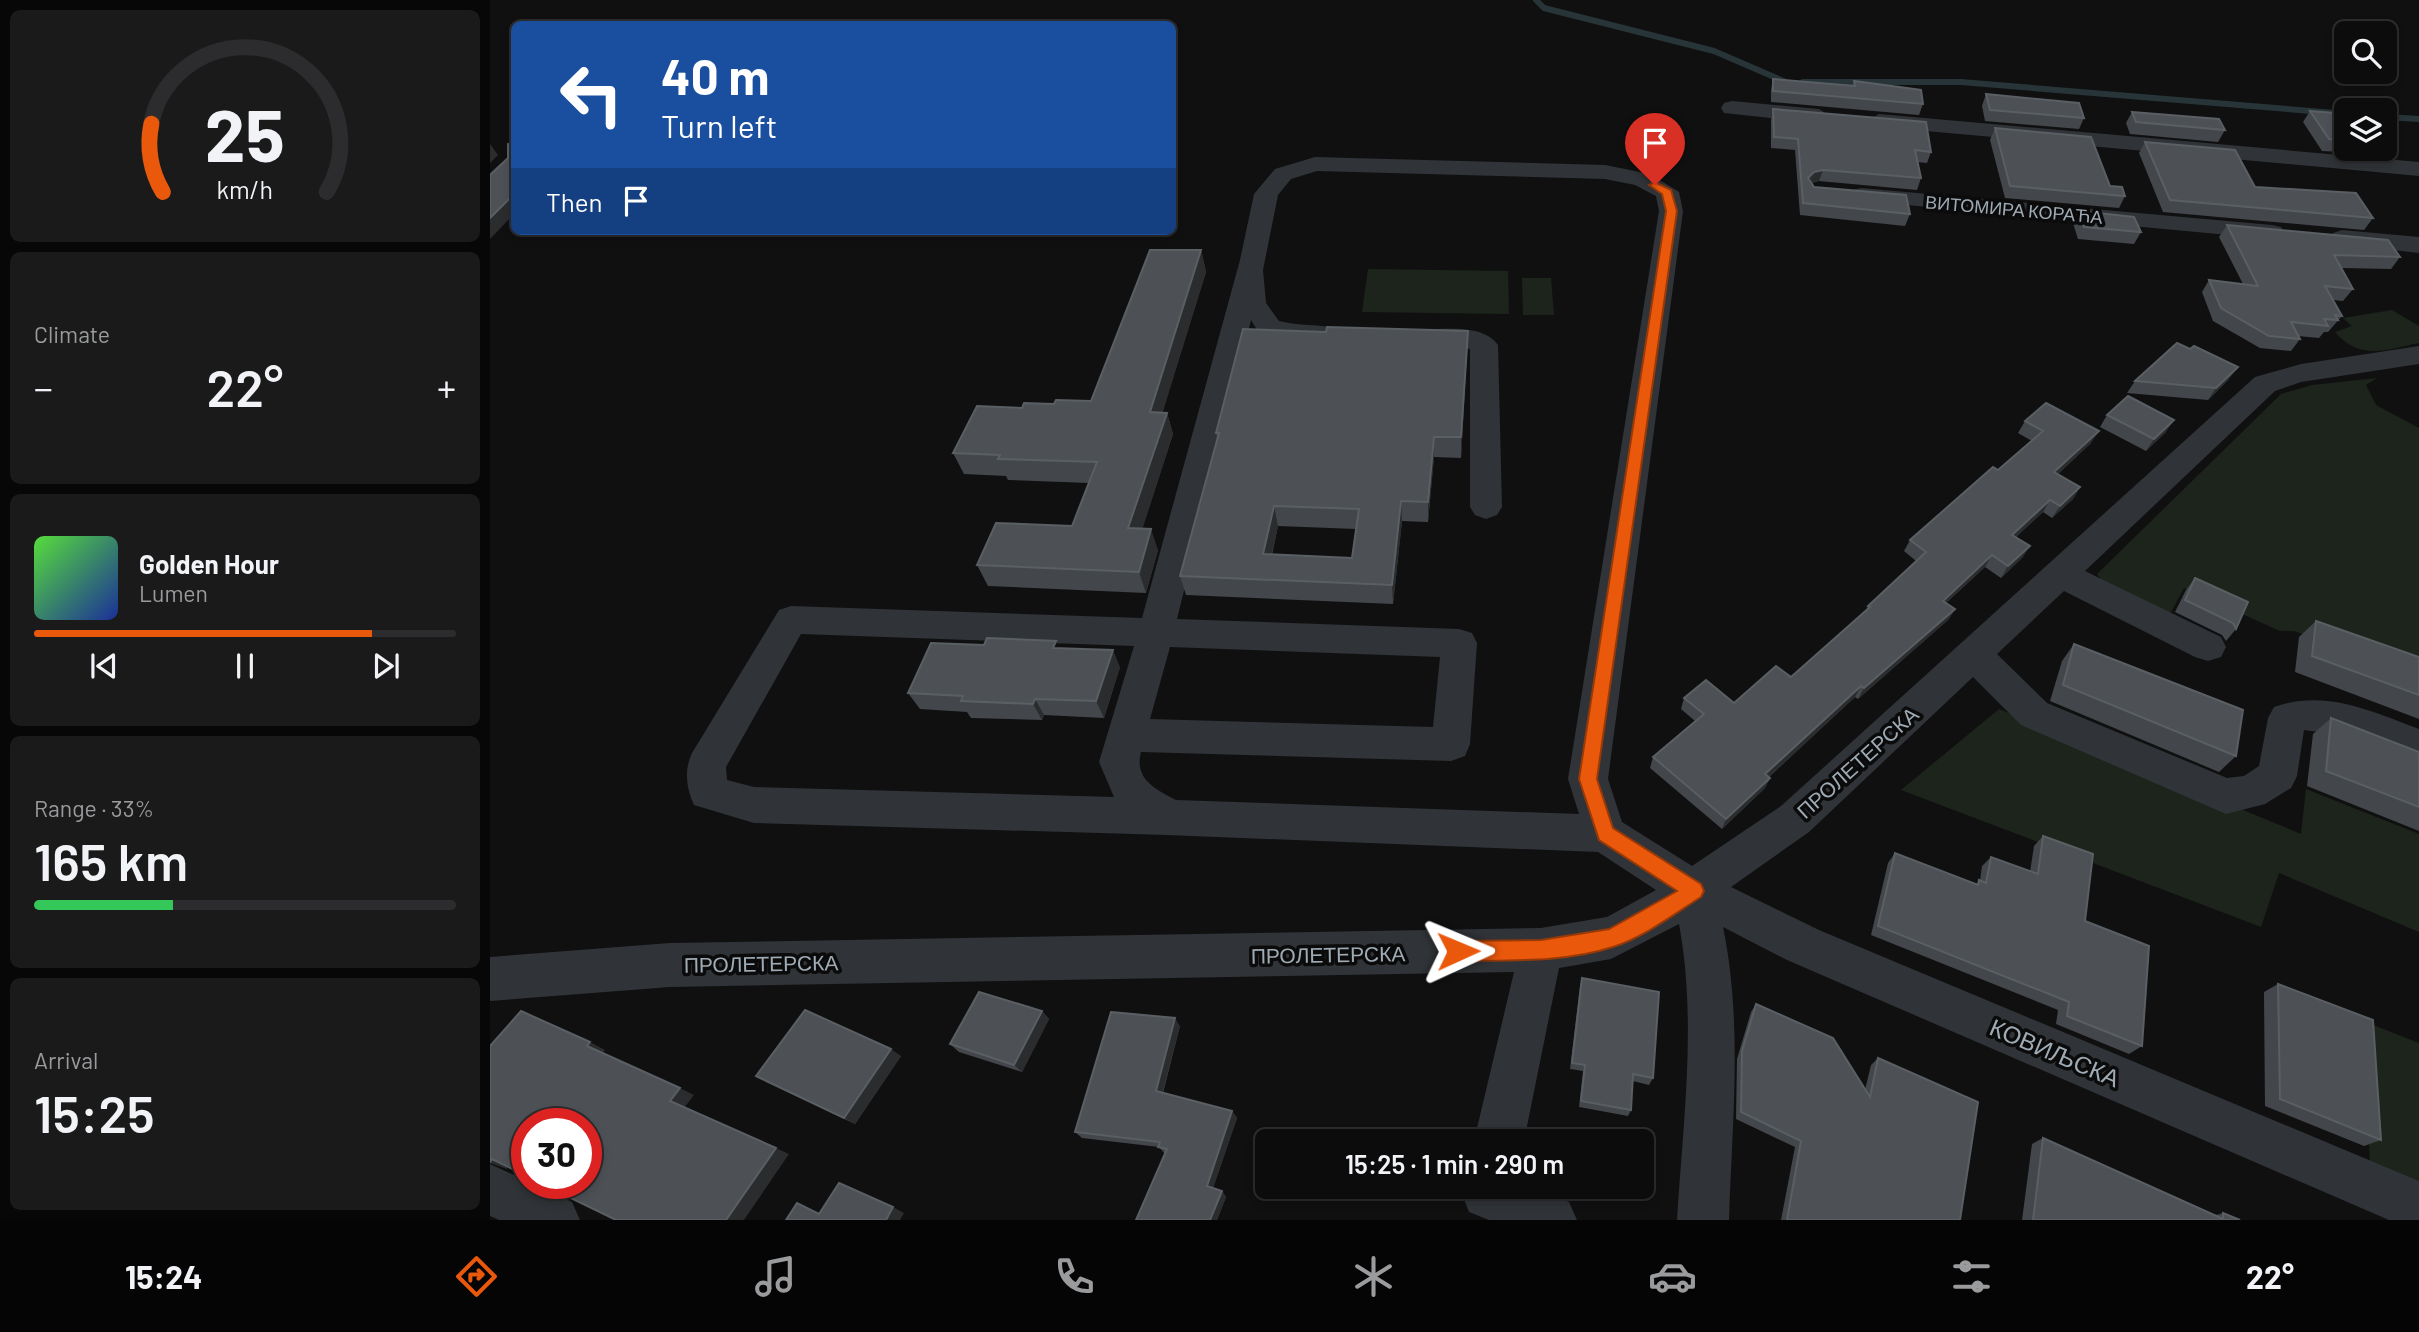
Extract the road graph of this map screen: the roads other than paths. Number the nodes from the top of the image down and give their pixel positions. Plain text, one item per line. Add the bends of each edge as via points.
1 (1732, 108) dead end
2 (2419, 169) edge
3 (1833, 192) edge
4 (2296, 234) edge
5 (2323, 237) edge
6 (2419, 245) edge
7 (1252, 260) junction
8 (1350, 336) edge
9 (1391, 337) edge
10 (2419, 355) edge
11 (1486, 507) dead end
12 (2061, 575) junction
13 (1156, 633) junction
14 (2208, 647) dead end
15 (1974, 655) junction
16 (1126, 735) junction
17 (2408, 742) dead end
18 (1171, 818) junction
19 (1605, 834) junction
20 (1694, 891) junction
21 (1541, 950) junction
22 (490, 979) edge
23 (1502, 1129) edge
24 (490, 1189) edge
25 (1486, 1200) edge
26 (2419, 1207) edge
27 (554, 1220) edge
28 (1551, 1220) edge
29 (1703, 1220) edge

1 - 2 street
3 - 4 street, ВИТОМИРА КОРАЋА
5 - 6 street
7 - 8 street via 1253,303 1269,327 1296,334
7 - 13 street
7 - 19 street via 1266,194 1283,174 1315,164 1605,172 1642,179 1667,192 1671,211 1588,779
9 - 11 street via 1471,339 1483,345
10 - 12 street, ПРОЛЕТЕРСКА via 2284,376 2266,384
12 - 14 street
12 - 15 street, ПРОЛЕТЕРСКА
13 - 16 street
13 - 16 street via 1459,643 1451,744
13 - 18 street via 791,620 706,765 708,793 754,805
15 - 17 street via 2034,714 2226,796 2251,792 2277,776 2287,718 2300,713 2352,721
15 - 20 street, ПРОЛЕТЕРСКА via 1795,819
16 - 18 street via 1119,762 1134,798
18 - 19 street
19 - 20 street, КОВИЉСКА
20 - 21 street, ПРОЛЕТЕРСКА via 1611,938
20 - 26 street, КОВИЉСКА via 1803,945
20 - 29 street via 1709,967 1711,1043
21 - 22 street, ПРОЛЕТЕРСКА via 670,965
21 - 23 street
24 - 27 street
25 - 28 street

